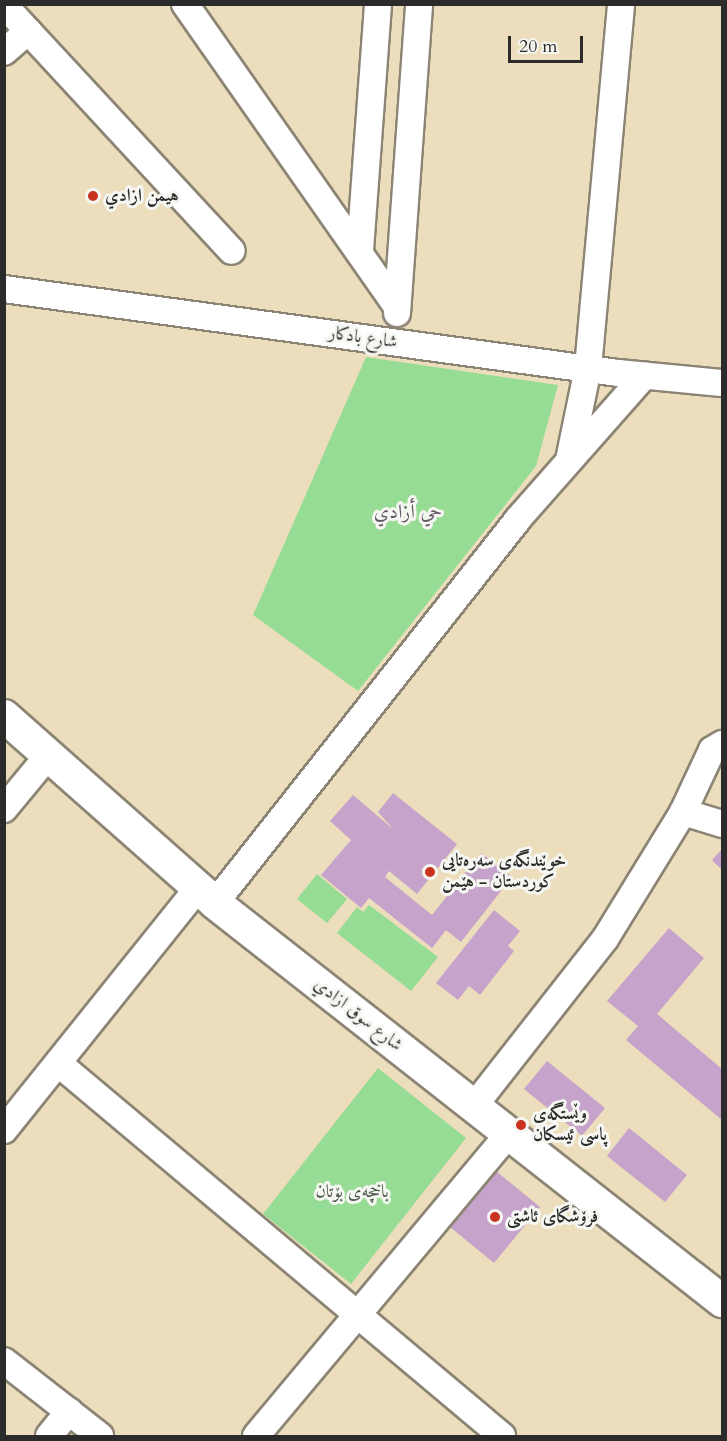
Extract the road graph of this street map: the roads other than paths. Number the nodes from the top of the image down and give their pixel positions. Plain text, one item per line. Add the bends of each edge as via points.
1 (185, 4) edge
2 (378, 4) edge
3 (419, 4) edge
4 (621, 4) edge
5 (4, 5) edge
6 (28, 31) junction
7 (4, 52) edge
8 (360, 250) junction
9 (232, 251) dead end
10 (4, 289) edge
11 (397, 307) junction
12 (396, 343) junction
13 (588, 368) junction
14 (644, 376) junction
15 (723, 383) edge
16 (569, 460) junction
17 (4, 716) edge
18 (723, 744) edge
19 (47, 757) junction
20 (4, 809) edge
21 (683, 812) junction
22 (723, 824) edge
23 (206, 896) junction
24 (58, 1063) junction
25 (474, 1106) junction
26 (4, 1130) edge
27 (509, 1133) junction
28 (723, 1301) edge
29 (357, 1315) junction
30 (4, 1361) edge
31 (69, 1412) junction
32 (50, 1437) edge
33 (100, 1437) edge
34 (256, 1437) edge
35 (502, 1437) edge

1 - 8 street
2 - 8 street
3 - 11 street
4 - 13 street
5 - 6 street
6 - 7 street
6 - 9 street
8 - 11 street
10 - 12 street, شارع بادكار
11 - 12 street
12 - 13 street, شارع بادكار
13 - 14 street, شارع بادكار
13 - 16 street
14 - 15 street, شارع بادكار
14 - 16 street
16 - 23 street
17 - 19 street, شارع سوق ازادي
18 - 21 street via 712,750
19 - 20 street
19 - 23 street, شارع سوق ازادي
21 - 22 street
21 - 25 street via 605,939
23 - 24 street
23 - 25 street, شارع سوق ازادي
24 - 26 street
24 - 29 street
25 - 27 street, شارع سوق ازادي
27 - 28 street, شارع سوق ازادي
27 - 29 street
29 - 34 street
29 - 35 street
30 - 31 street
31 - 32 street
31 - 33 street

